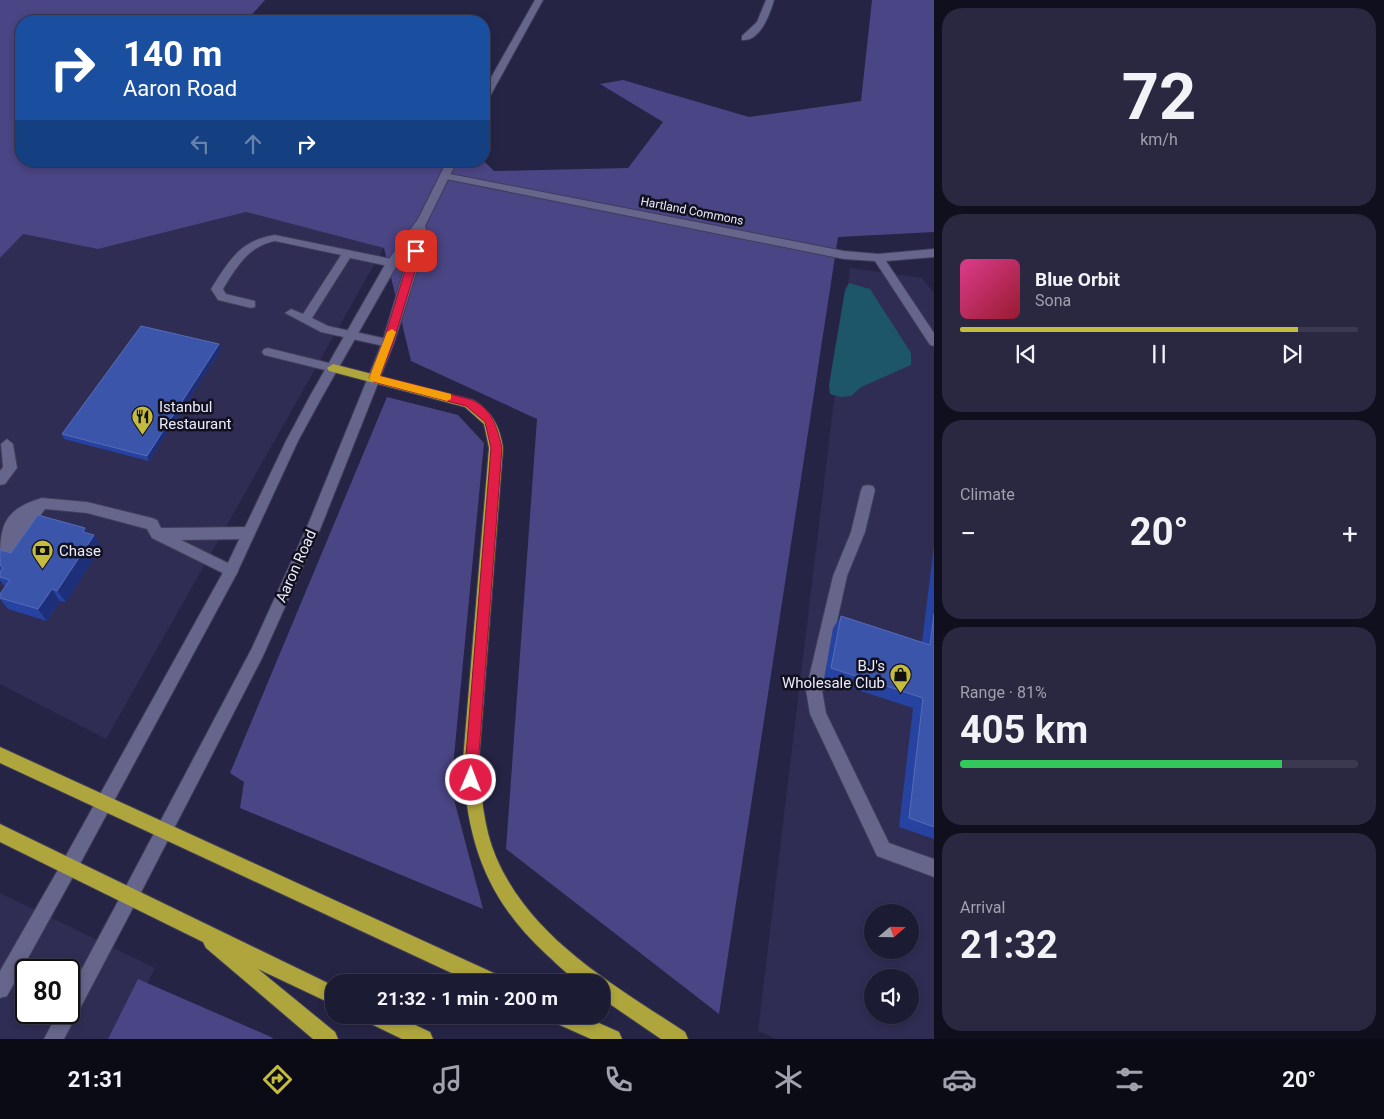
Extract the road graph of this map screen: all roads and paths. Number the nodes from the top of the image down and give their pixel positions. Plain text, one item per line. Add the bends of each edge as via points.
1 (540, 0) edge
2 (770, 0) edge
3 (745, 38) dead end
4 (490, 88) edge
5 (449, 167) edge
6 (445, 176) junction
7 (423, 220) junction
8 (934, 253) edge
9 (347, 254) junction
10 (878, 258) junction
11 (392, 263) junction
12 (412, 267) junction
13 (251, 304) dead end
14 (291, 313) dead end
15 (305, 320) junction
16 (353, 335) junction
17 (934, 342) edge
18 (388, 343) junction
19 (268, 352) dead end
20 (333, 368) junction
21 (374, 378) junction
22 (7, 444) dead end
23 (0, 480) edge
24 (868, 490) dead end
25 (42, 503) junction
26 (248, 533) junction
27 (157, 534) junction
28 (0, 543) edge
29 (7, 561) edge
30 (231, 572) junction
31 (0, 755) edge
32 (104, 804) junction
33 (165, 832) junction
34 (0, 833) edge
35 (69, 867) junction
36 (934, 868) edge
37 (130, 896) junction
38 (196, 928) junction
39 (473, 974) edge
40 (584, 974) edge
41 (0, 989) edge
42 (80, 991) edge
43 (325, 992) edge
44 (610, 993) edge
45 (62, 1024) edge
46 (392, 1024) edge
47 (580, 1024) edge
48 (54, 1039) edge
49 (328, 1039) edge
50 (423, 1039) edge
51 (612, 1039) edge
52 (678, 1039) edge

1 - 4 street
2 - 3 street via 765,18 757,30
5 - 6 street, Aaron Road
6 - 7 street, Aaron Road
6 - 10 street, Hartland Commons via 844,255
7 - 11 street, Aaron Road
7 - 12 street, Aaron Road
8 - 10 street, Hartland Commons
9 - 11 street
9 - 13 street via 275,238 262,239 242,252 216,289 222,297
9 - 15 street
10 - 17 street
11 - 12 street
11 - 16 street, Aaron Road
12 - 18 street, Aaron Road
14 - 15 street
15 - 16 street
16 - 18 street
16 - 20 street, Aaron Road
18 - 21 street, Aaron Road
19 - 20 street
20 - 21 highway
20 - 26 street, Aaron Road via 292,441
21 - 33 street, Aaron Road via 278,610
21 - 40 highway via 469,403 484,414 493,429 496,448 471,760 472,799 483,847 504,892 536,934
22 - 23 street via 10,468
24 - 36 street via 858,532 840,576 814,690 818,714 883,850
25 - 27 street via 79,505 152,524
25 - 28 street via 24,509
25 - 29 street via 41,524
26 - 27 street
26 - 30 street, Aaron Road
27 - 30 street
30 - 32 street, Aaron Road
31 - 32 highway
32 - 33 highway
32 - 35 street, Aaron Road
33 - 37 street, Aaron Road
33 - 39 highway
34 - 35 highway
35 - 37 highway
35 - 41 street, Aaron Road
37 - 38 highway
37 - 42 street, Aaron Road
38 - 43 highway
38 - 49 highway
44 - 52 highway
45 - 48 street, Aaron Road
46 - 50 highway
47 - 51 highway

